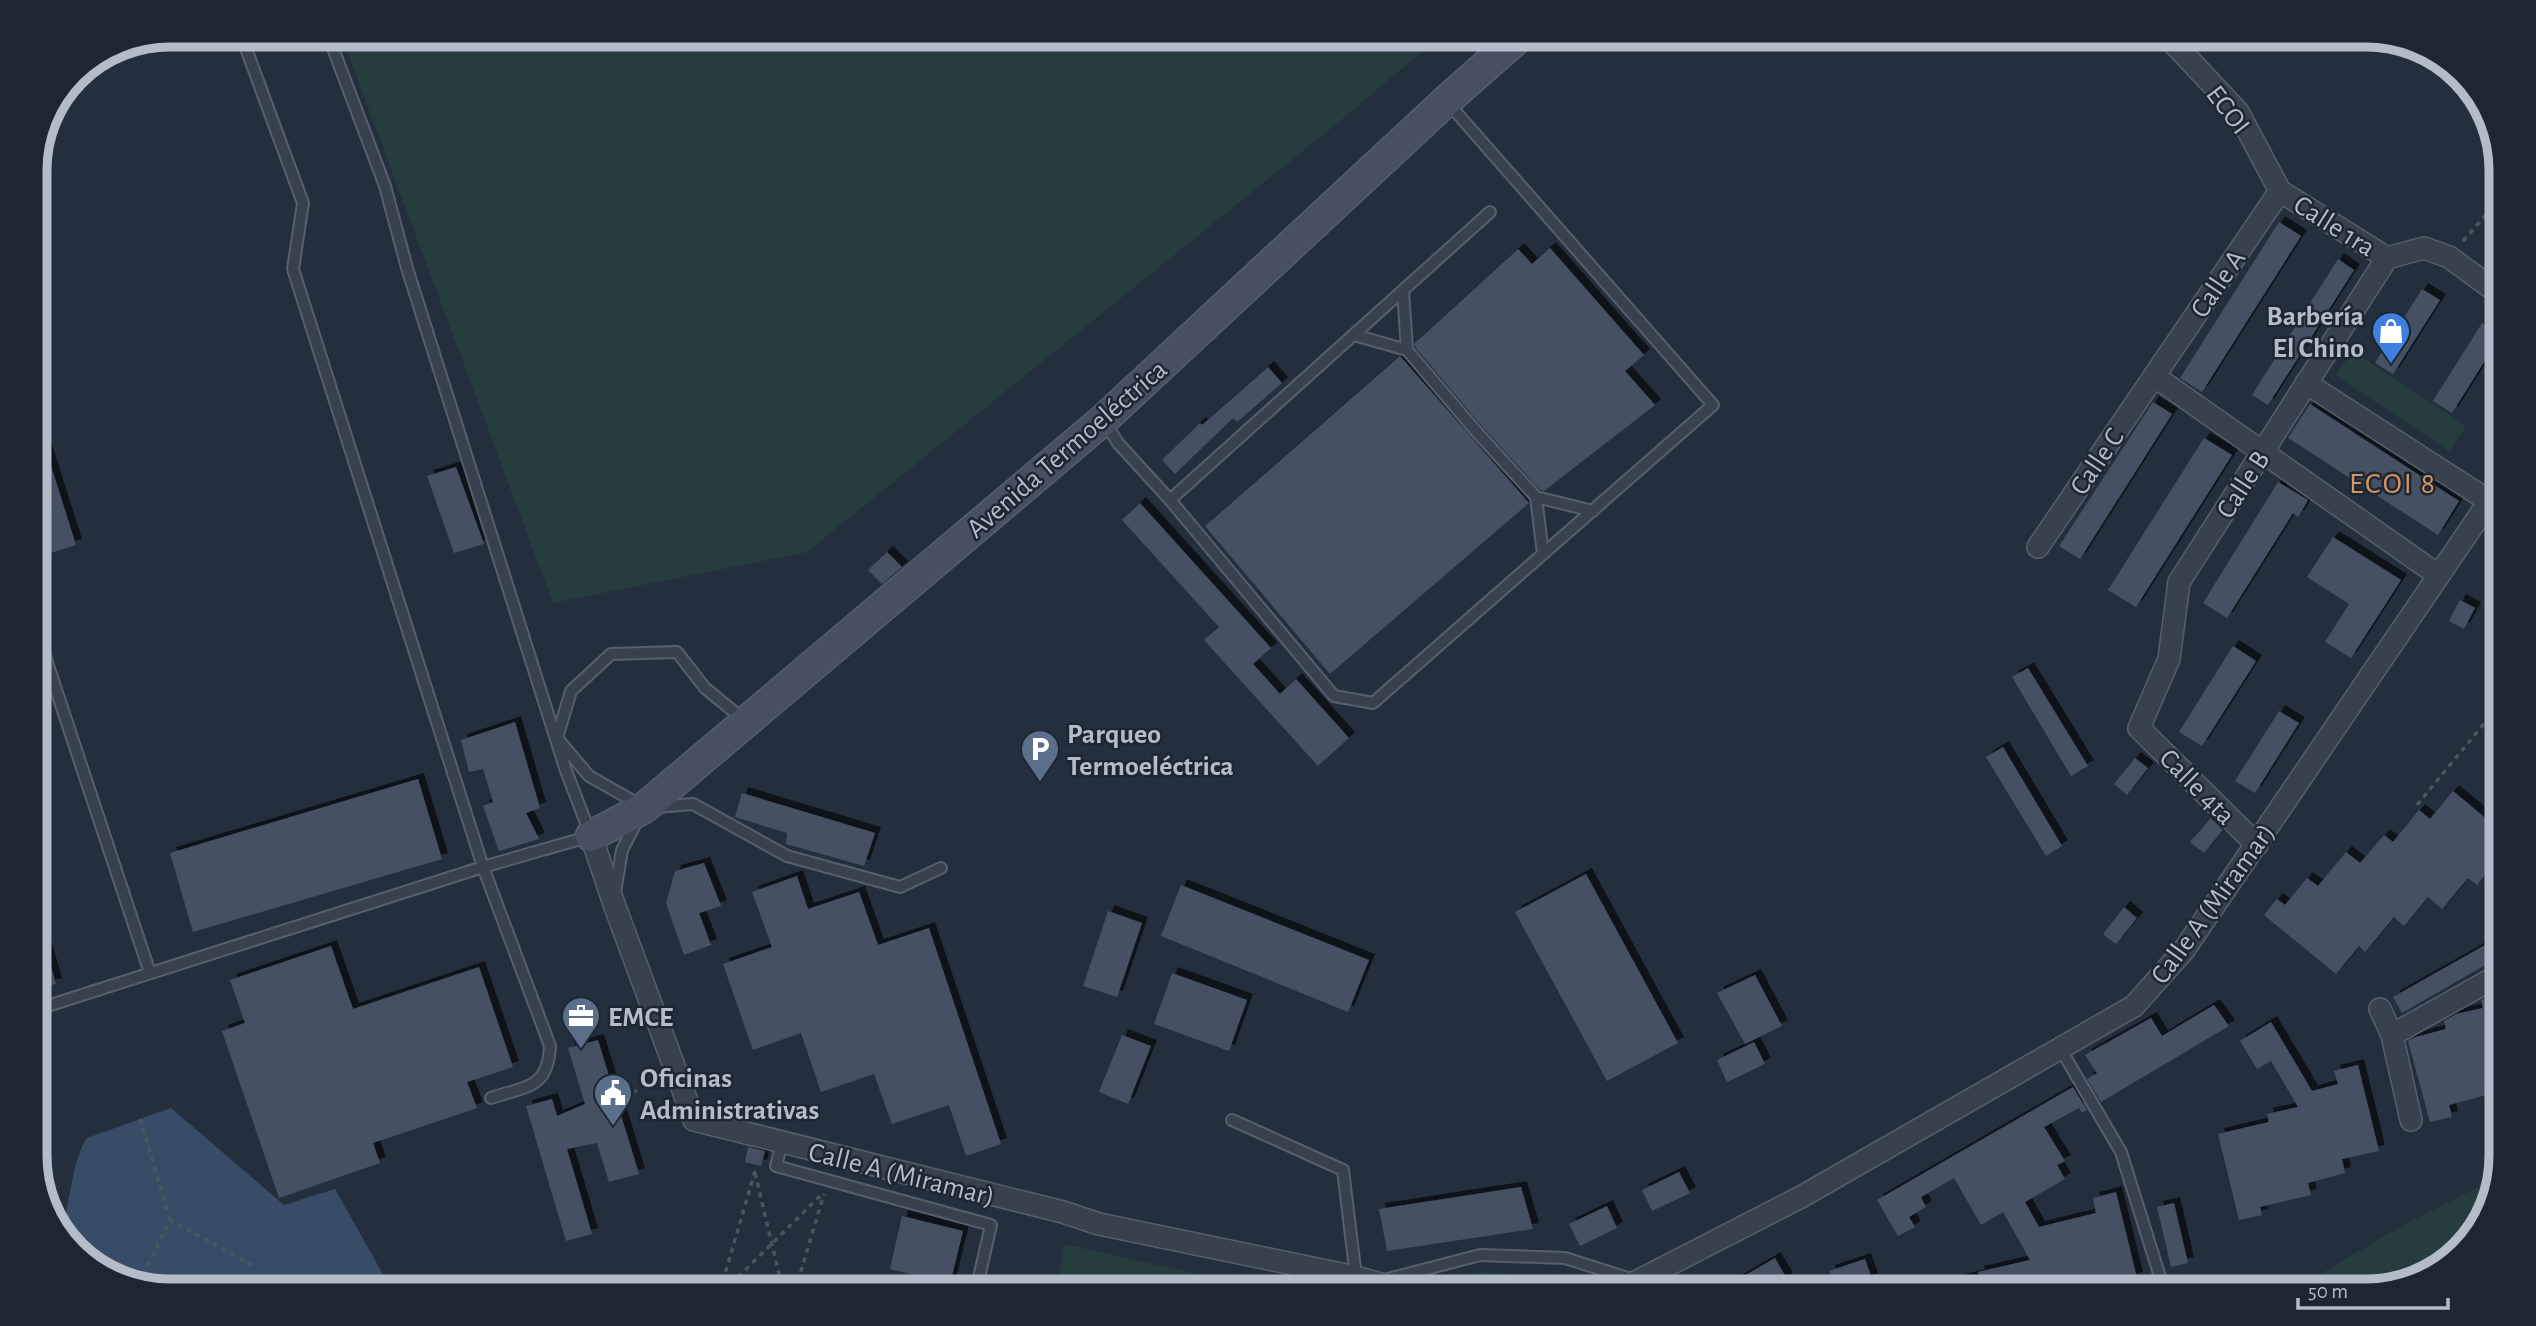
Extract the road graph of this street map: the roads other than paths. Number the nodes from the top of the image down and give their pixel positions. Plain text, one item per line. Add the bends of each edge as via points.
1 (245, 47) edge
2 (333, 47) edge
3 (1507, 47) edge
4 (2177, 47) edge
5 (1446, 101) junction
6 (2280, 191) junction
7 (1490, 212) dead end
8 (2387, 258) junction
9 (2488, 286) edge
10 (1403, 290) junction
11 (1353, 335) junction
12 (1407, 350) junction
13 (2154, 376) junction
14 (2306, 383) junction
15 (1103, 420) junction
16 (2262, 452) junction
17 (2488, 488) edge
18 (1536, 497) junction
19 (1170, 500) junction
20 (2488, 502) edge
21 (1593, 510) junction
22 (2038, 547) dead end
23 (1543, 554) junction
24 (2438, 575) junction
25 (48, 665) edge
26 (746, 721) junction
27 (2139, 728) joint
28 (557, 738) junction
29 (644, 808) junction
30 (591, 836) junction
31 (2257, 845) junction
32 (483, 867) junction
33 (941, 868) dead end
34 (614, 904) junction
35 (150, 973) junction
36 (2489, 981) edge
37 (48, 1006) edge
38 (2380, 1009) dead end
39 (2392, 1035) junction
40 (2060, 1048) junction
41 (491, 1098) dead end
42 (1232, 1120) dead end
43 (2411, 1120) dead end
44 (782, 1143) junction
45 (978, 1279) edge
46 (1360, 1279) edge
47 (1365, 1279) edge
48 (1370, 1279) edge
49 (1612, 1279) edge
50 (1641, 1279) edge
51 (2161, 1279) edge

1 - 32 lane via 303,203 293,270
2 - 28 lane via 385,186
3 - 5 main road, Avenida Termoeléctrica
4 - 6 street, ECOI via 2238,112
5 - 15 main road, Avenida Termoeléctrica
5 - 21 lane via 1713,405
6 - 8 street, Calle 1ra
6 - 13 street, Calle A
7 - 10 lane
8 - 9 street, Calle 1ra via 2424,248 2449,257
8 - 14 street, Calle B
10 - 11 lane
10 - 12 lane
11 - 12 lane
11 - 19 lane
12 - 18 lane
13 - 16 street
13 - 22 street, Calle C
14 - 16 street, Calle B
14 - 17 street
15 - 19 lane
15 - 26 main road, Avenida Termoeléctrica
16 - 24 street
16 - 27 street, Calle B via 2179,582 2169,659
18 - 21 lane
18 - 23 lane
19 - 23 lane via 1334,696 1373,703
20 - 24 street, Calle A (Miramar)
21 - 23 lane
24 - 31 street, Calle A (Miramar)
25 - 35 lane
26 - 28 lane via 705,688 677,652 611,654 571,691
26 - 29 main road, Avenida Termoeléctrica
27 - 31 street, Calle 4ta
28 - 29 lane via 589,776
28 - 30 lane
29 - 30 main road, Avenida Termoeléctrica
29 - 33 lane via 693,804 787,856 900,887
29 - 34 lane via 622,850
30 - 32 lane
30 - 34 street, Calle A (Miramar)
31 - 40 street, Calle A (Miramar) via 2184,950 2134,1006
32 - 35 lane
32 - 41 lane via 550,1046 543,1077
34 - 44 street, Calle A (Miramar) via 694,1120
35 - 37 lane
36 - 39 street
38 - 39 street
39 - 43 street
40 - 50 street, Calle A (Miramar) via 1801,1197
40 - 51 lane via 2121,1152
42 - 47 lane via 1343,1170
44 - 45 lane via 775,1166 991,1225
44 - 46 street, Calle A (Miramar) via 1099,1224
48 - 49 lane via 1480,1255 1565,1258

